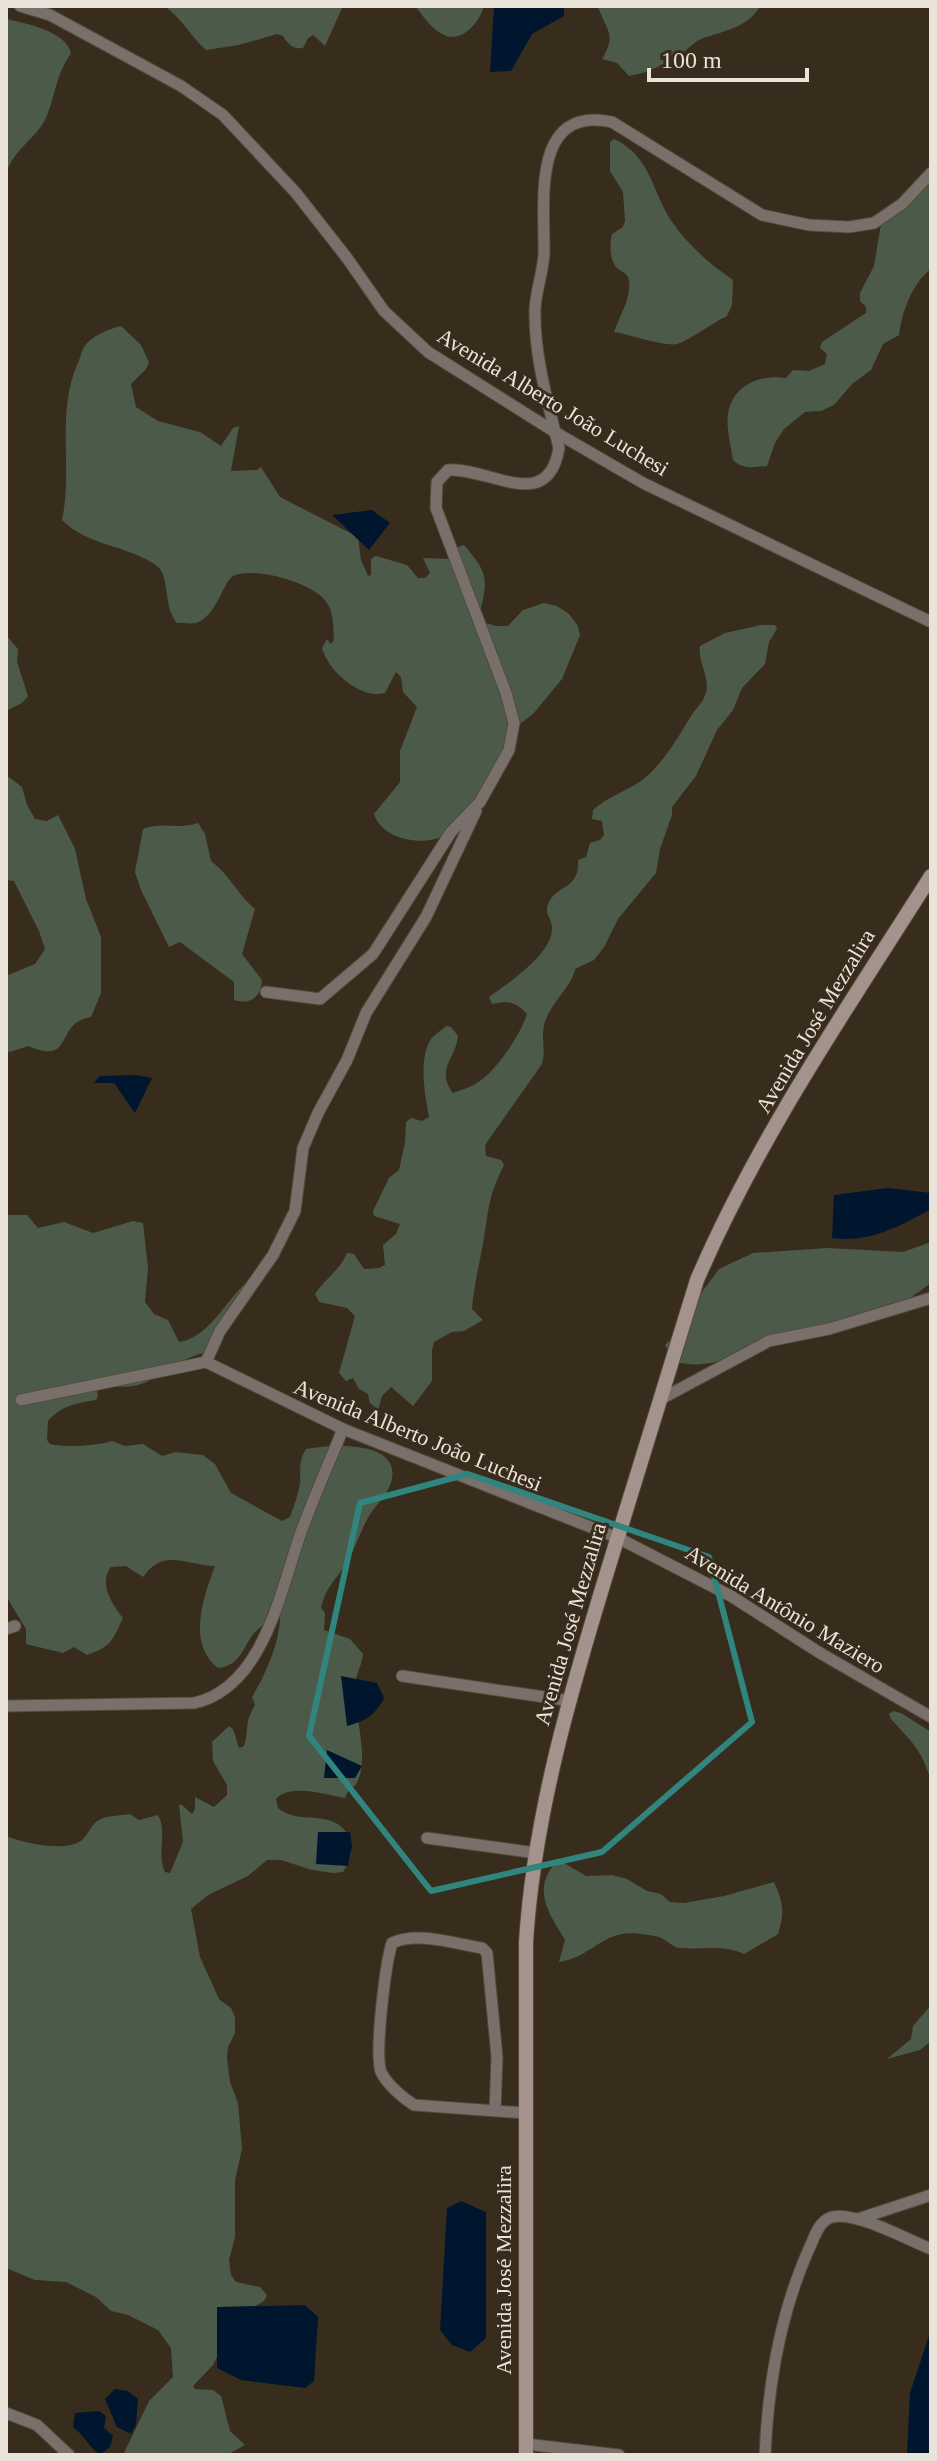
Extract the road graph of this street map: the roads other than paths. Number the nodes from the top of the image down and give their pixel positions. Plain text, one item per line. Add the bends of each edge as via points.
1 (20, 6) edge
2 (931, 173) edge
3 (555, 432) junction
4 (931, 622) edge
5 (480, 802) junction
6 (931, 876) edge
7 (266, 992) dead end
8 (931, 1298) edge
9 (206, 1362) junction
10 (661, 1399) junction
11 (21, 1400) dead end
12 (343, 1429) junction
13 (618, 1538) junction
14 (402, 1676) dead end
15 (571, 1701) junction
16 (6, 1706) edge
17 (931, 1717) edge
18 (427, 1838) dead end
19 (536, 1853) junction
20 (495, 2111) junction
21 (524, 2113) junction
22 (931, 2195) edge
23 (858, 2219) junction
24 (931, 2249) edge
25 (6, 2413) edge
26 (526, 2449) edge
27 (69, 2455) edge
28 (619, 2455) edge
29 (765, 2455) edge

1 - 3 street, Avenida Alberto João Luchesi via 50,15 123,54 223,115 296,193 401,329 428,352
2 - 3 street via 902,204 874,223 809,225 762,215 612,122 593,118 571,124 554,143 545,170 544,257 535,305 536,351
3 - 4 street, Avenida Alberto João Luchesi via 643,483
3 - 5 street via 557,461 542,481 514,485 464,469 448,470 437,482 436,508 514,723 509,750
5 - 7 street via 451,832 373,954 320,999
5 - 9 street via 426,917 374,999 318,1113 303,1148 295,1211
6 - 10 main road, Avenida José Mezzalira via 822,1042 716,1237 697,1280
8 - 10 street via 769,1341
9 - 11 street
9 - 12 street, Avenida Alberto João Luchesi
10 - 13 main road, Avenida José Mezzalira
12 - 13 street, Avenida Alberto João Luchesi
12 - 16 street via 271,1622 251,1662 228,1687 194,1703
13 - 15 main road, Avenida José Mezzalira
13 - 17 street, Avenida Antônio Maziero via 731,1596
14 - 15 street
15 - 19 main road, Avenida José Mezzalira
18 - 19 street
19 - 21 main road, Avenida José Mezzalira via 526,1942
20 - 20 street via 414,2105 382,2075 381,2018 392,1943 416,1938 487,1953 497,2057
20 - 21 street
21 - 26 main road, Avenida José Mezzalira
22 - 23 street
23 - 24 street
23 - 29 street via 831,2217 820,2225 793,2286 773,2373
25 - 27 street via 37,2425
26 - 28 street

